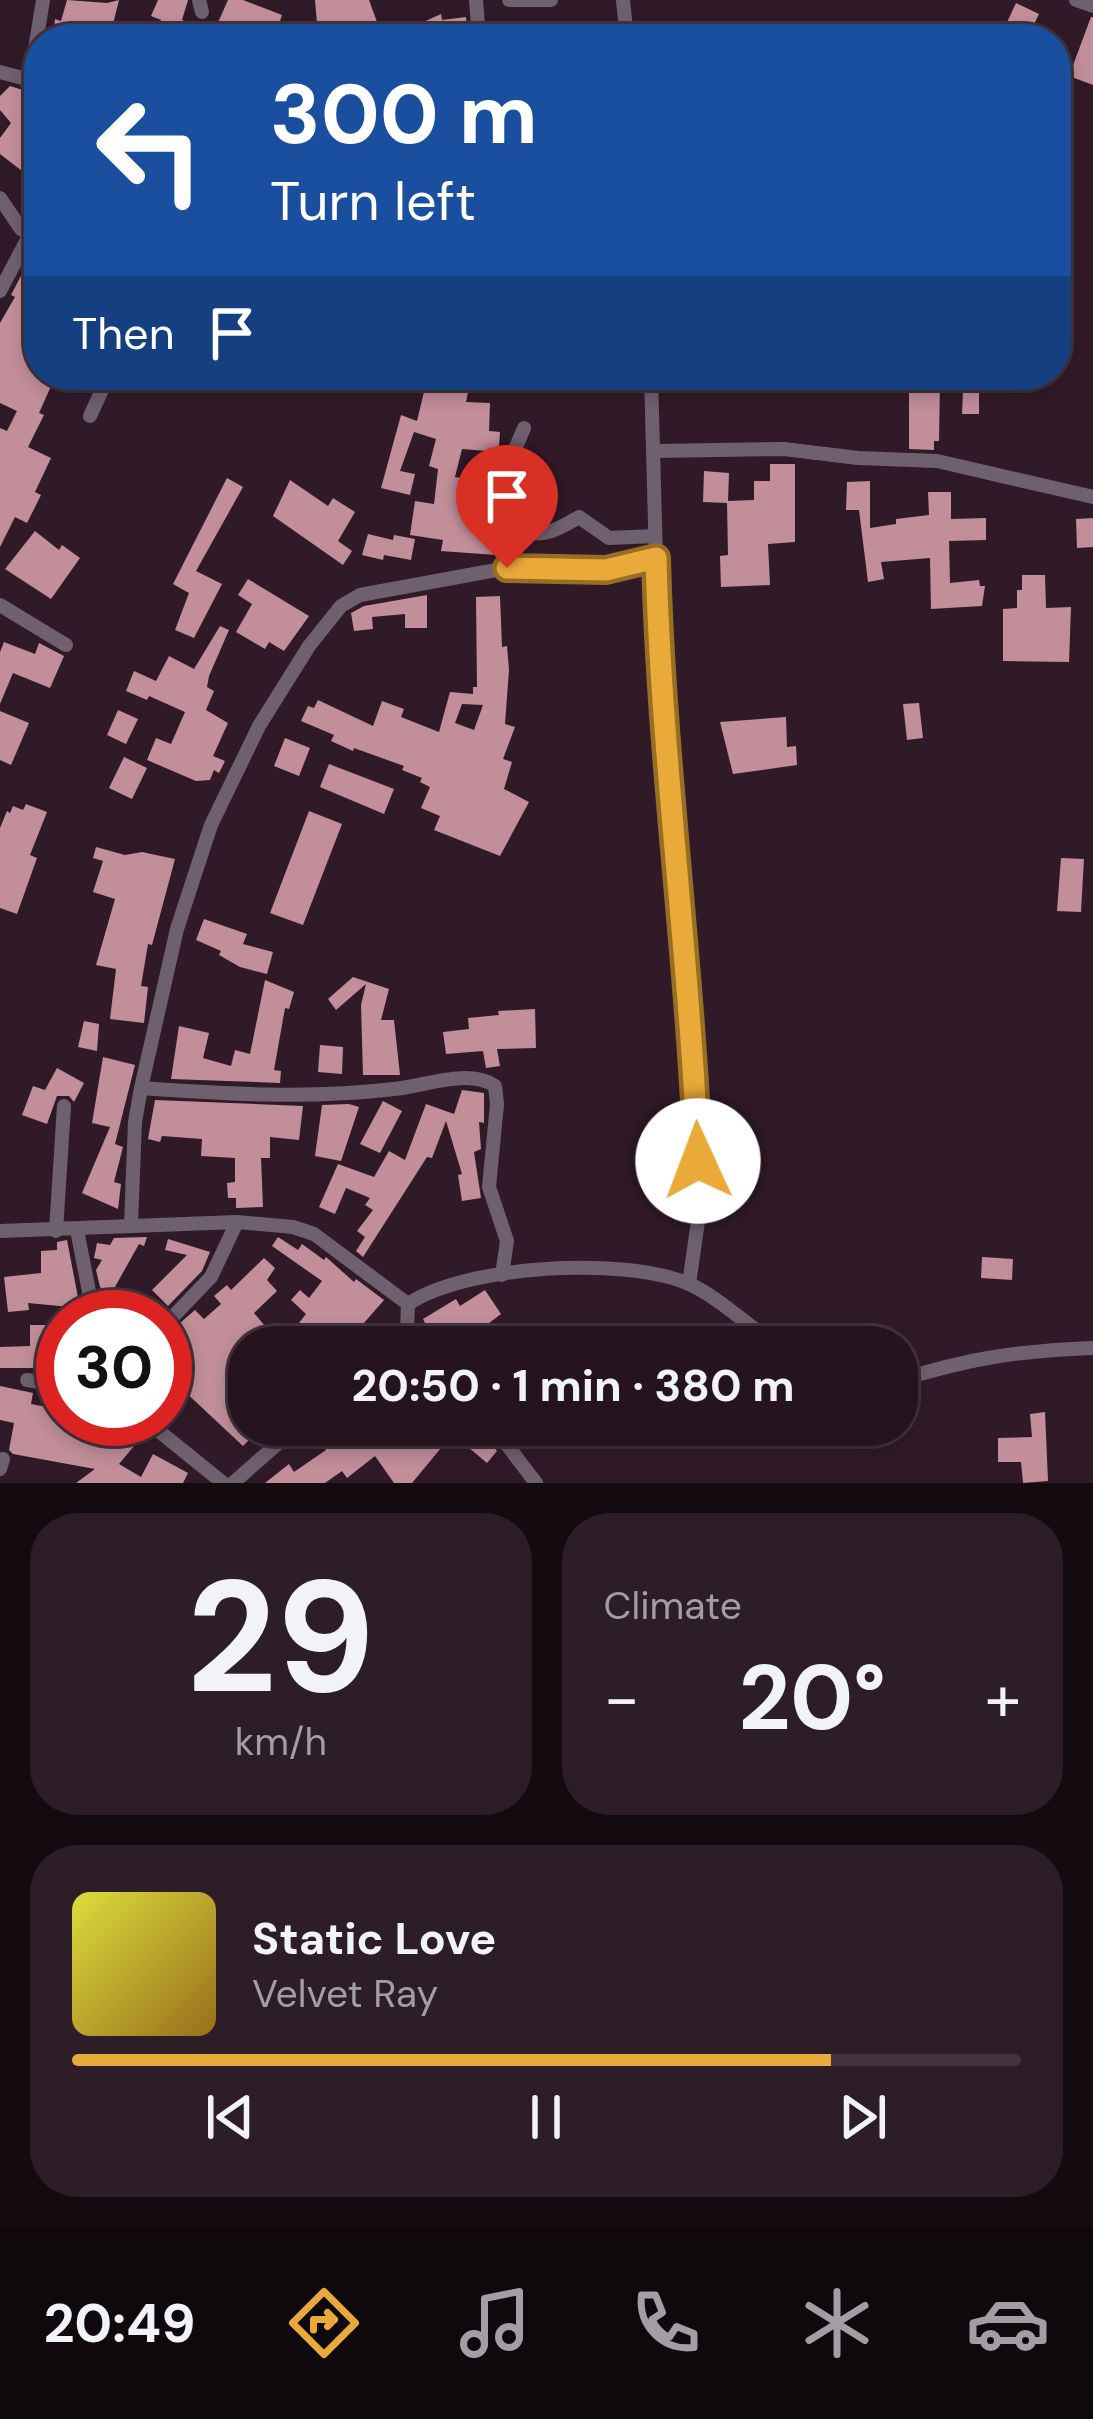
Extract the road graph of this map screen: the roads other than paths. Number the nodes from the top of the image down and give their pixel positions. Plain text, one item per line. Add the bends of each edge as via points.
1 (509, 0) edge
2 (551, 0) edge
3 (0, 198) edge
4 (24, 226) edge
5 (24, 253) edge
6 (0, 292) edge
7 (102, 390) edge
8 (652, 390) edge
9 (90, 416) dead end
10 (524, 428) dead end
11 (655, 451) junction
12 (1093, 497) edge
13 (655, 536) junction
14 (656, 558) junction
15 (0, 604) edge
16 (65, 645) dead end
17 (141, 1088) junction
18 (64, 1106) dead end
19 (237, 1222) junction
20 (131, 1223) junction
21 (77, 1230) junction
22 (0, 1232) edge
23 (56, 1232) junction
24 (502, 1275) junction
25 (689, 1284) junction
26 (89, 1290) edge
27 (192, 1297) edge
28 (408, 1304) junction
29 (407, 1326) edge
30 (750, 1326) edge
31 (1093, 1348) edge
32 (918, 1375) edge
33 (28, 1380) dead end
34 (36, 1381) edge
35 (177, 1446) edge
36 (275, 1446) edge
37 (508, 1446) edge
38 (223, 1483) edge
39 (233, 1483) edge
40 (536, 1483) edge

1 - 2 street
3 - 4 street
5 - 6 street
7 - 9 street
8 - 11 street
10 - 13 street via 513,454 523,531 548,534 579,517 609,538
11 - 12 street via 784,449 937,461
11 - 13 street
13 - 14 street
14 - 17 street via 606,570 507,568 360,595 341,606 259,726 212,825 177,929
14 - 25 street via 694,1069 700,1207
15 - 16 street
17 - 20 street
17 - 24 street via 309,1094 490,1081 497,1103 489,1187 507,1241
18 - 23 street
19 - 20 street
19 - 27 street via 211,1277
19 - 28 street via 314,1234
20 - 21 street
21 - 23 street
21 - 26 street
22 - 23 street
24 - 25 street via 612,1268
24 - 28 street via 430,1289
25 - 30 street
28 - 29 street
31 - 32 street via 1017,1351
33 - 34 street
35 - 38 street
36 - 39 street
37 - 40 street

